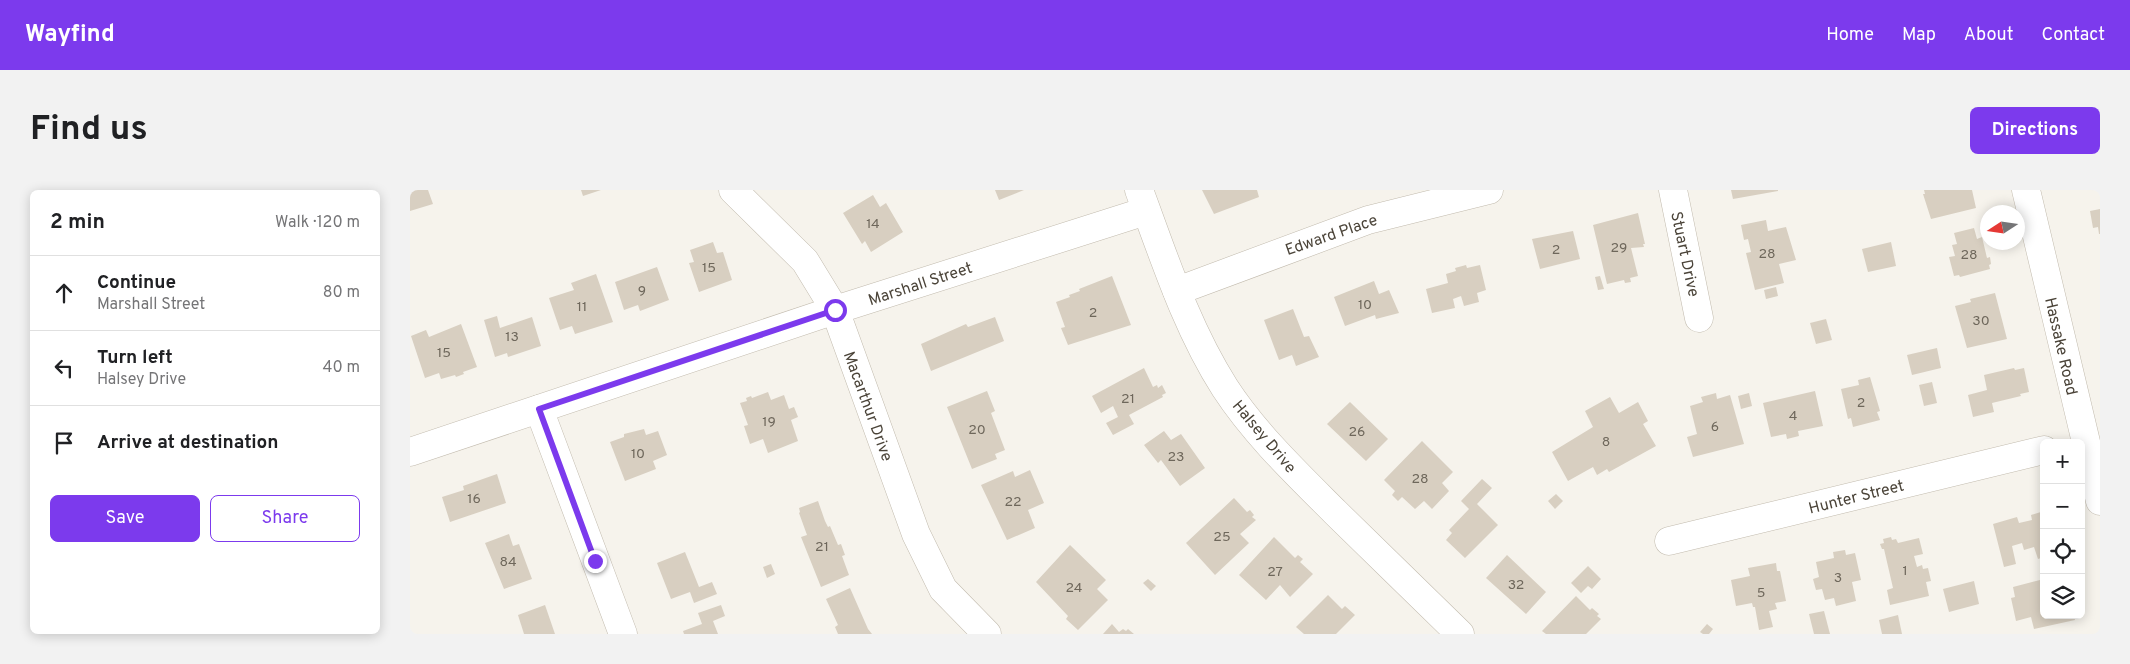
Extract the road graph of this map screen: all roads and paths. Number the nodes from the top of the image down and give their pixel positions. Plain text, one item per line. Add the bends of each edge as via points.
1 (733, 190) edge
2 (1489, 190) edge
3 (1672, 190) edge
4 (2026, 190) edge
5 (1143, 200) edge
6 (1177, 291) junction
7 (835, 310) junction
8 (1699, 318) dead end
9 (539, 409) junction
10 (2078, 439) edge
11 (2040, 451) edge
12 (410, 452) edge
13 (2085, 459) edge
14 (2100, 501) edge
15 (1669, 541) dead end
16 (622, 634) edge
17 (987, 634) edge
18 (1460, 634) edge

1 - 7 street, Macarthur Drive via 805,261
2 - 6 street, Edward Place via 1368,220
3 - 8 street, Stuart Drive
4 - 10 street, Hassake Road
5 - 6 street, Halsey Drive
5 - 7 street, Marshall Street
6 - 18 street, Halsey Drive via 1200,344 1248,420 1292,469
7 - 9 street, Marshall Street
7 - 17 street, Macarthur Drive via 916,534 943,589
9 - 12 street, Marshall Street
9 - 16 street
11 - 15 street, Hunter Street
13 - 14 street, Hassake Road

